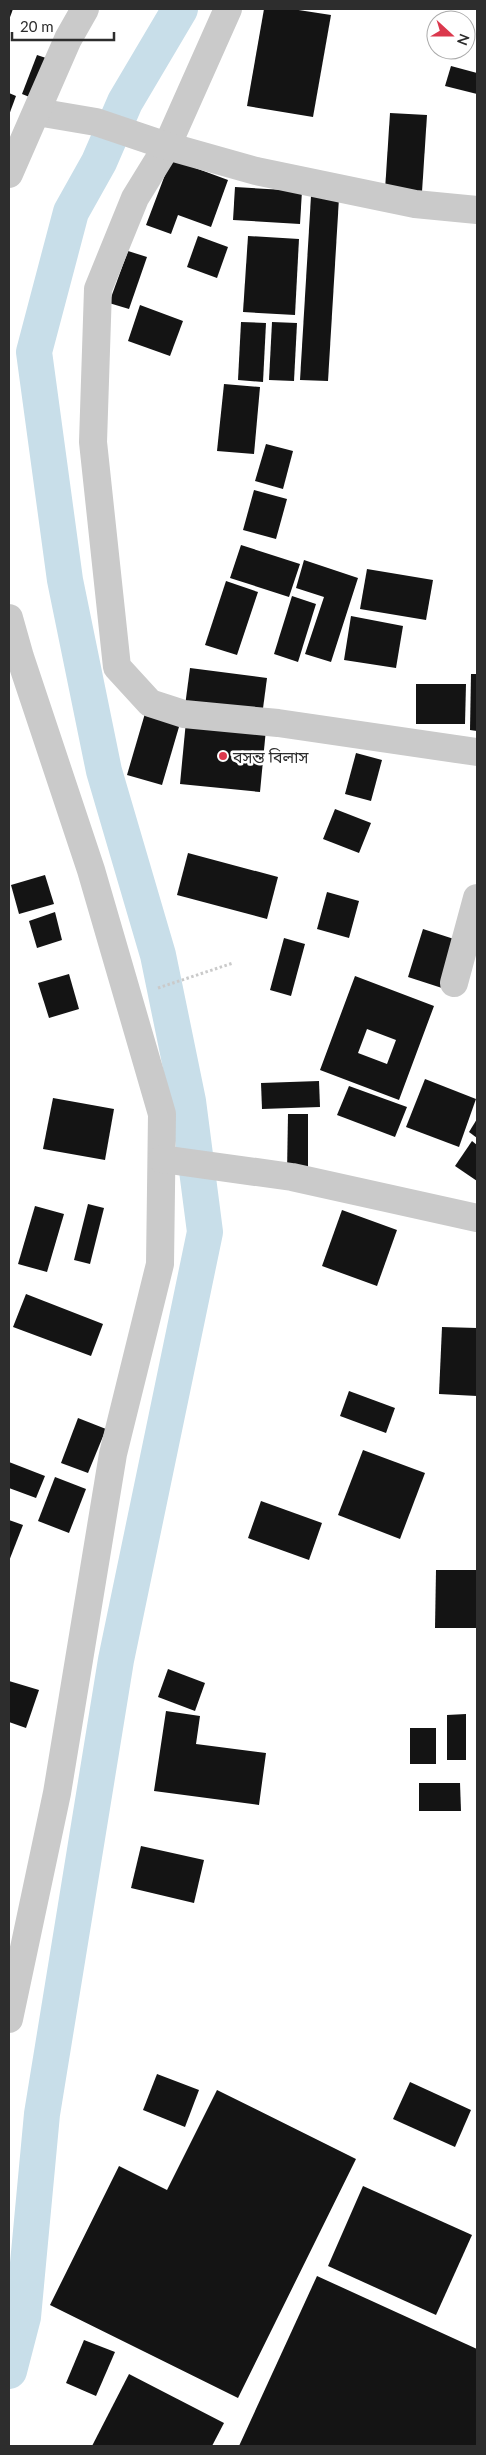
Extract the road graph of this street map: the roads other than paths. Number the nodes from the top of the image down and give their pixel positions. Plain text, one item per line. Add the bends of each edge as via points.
1 (85, 9) edge
2 (228, 9) edge
3 (36, 112) junction
4 (161, 144) junction
5 (9, 174) edge
6 (477, 210) edge
7 (9, 618) edge
8 (477, 752) edge
9 (477, 898) edge
10 (454, 983) dead end
11 (162, 1159) junction
12 (477, 1218) edge
13 (9, 2019) edge

1 - 3 street
2 - 4 street
3 - 4 street via 96,122
3 - 5 street
4 - 6 street via 256,172 415,204
4 - 8 street via 134,198 98,289 93,442 117,667 150,703 184,714 278,723
7 - 11 street via 91,870 162,1114
9 - 10 street
11 - 12 street via 292,1178
11 - 13 street via 160,1264 113,1454 57,1793

